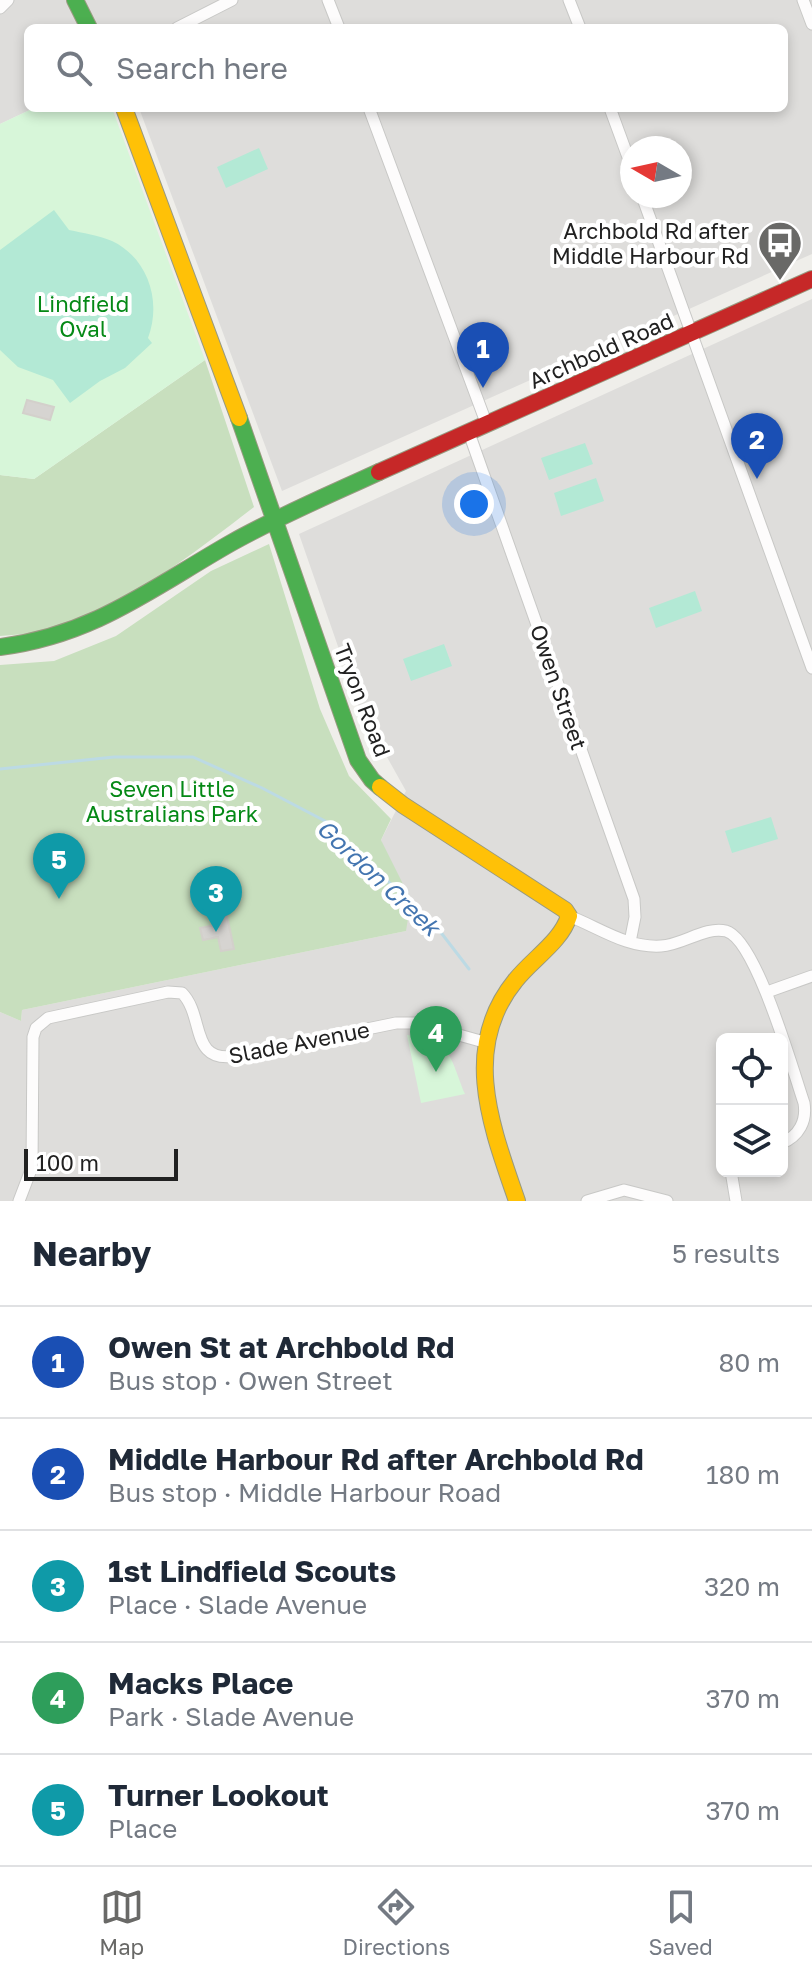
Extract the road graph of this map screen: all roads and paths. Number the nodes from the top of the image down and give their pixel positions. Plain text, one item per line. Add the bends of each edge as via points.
1 (8, 0) edge
2 (75, 0) edge
3 (232, 0) edge
4 (328, 0) edge
5 (569, 0) edge
6 (803, 0) edge
7 (0, 8) edge
8 (87, 24) edge
9 (185, 24) edge
10 (337, 24) edge
11 (578, 24) edge
12 (812, 24) edge
13 (125, 112) edge
14 (370, 112) edge
15 (611, 112) edge
16 (620, 136) edge
17 (646, 208) edge
18 (812, 279) edge
19 (692, 334) junction
20 (487, 425) junction
21 (469, 433) junction
22 (275, 519) junction
23 (0, 647) edge
24 (812, 668) edge
25 (569, 916) junction
26 (630, 942) junction
27 (812, 976) edge
28 (767, 992) junction
29 (484, 1042) junction
30 (788, 1138) edge
31 (732, 1177) edge
32 (19, 1201) edge
33 (517, 1201) edge
34 (587, 1201) edge
35 (667, 1201) edge
36 (736, 1201) edge

1 - 7 street
2 - 8 street
3 - 9 street
4 - 10 street
5 - 11 street
6 - 12 street
13 - 22 street, Tryon Road
14 - 20 street
15 - 16 street
17 - 19 street
18 - 19 street, Archbold Road
19 - 20 street, Archbold Road
19 - 24 street
20 - 21 street, Archbold Road
21 - 22 street, Archbold Road
21 - 26 street, Owen Street via 634,899
22 - 23 street, Archbold Road via 89,626
22 - 25 street, Tryon Road via 353,750 365,770 403,805
25 - 26 street
25 - 29 street via 565,929 509,988
26 - 28 street via 662,946 711,931 731,933 743,944
27 - 28 street
28 - 30 street via 805,1110 799,1130
29 - 32 street, Slade Avenue via 416,1023 396,1023 228,1058 205,1047 194,1010 182,993 58,1015 42,1021 33,1037 32,1167
29 - 33 street via 483,1094
31 - 36 street
34 - 35 street via 624,1190

